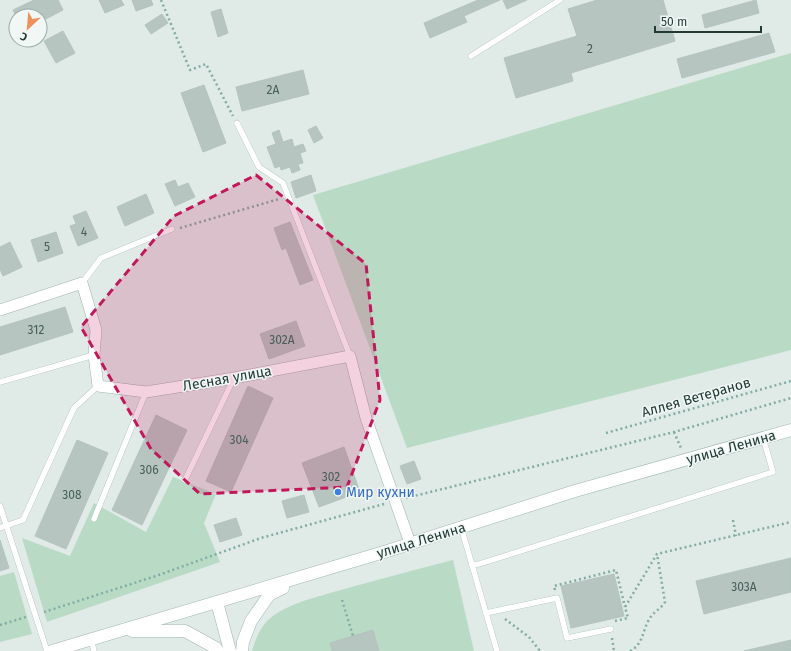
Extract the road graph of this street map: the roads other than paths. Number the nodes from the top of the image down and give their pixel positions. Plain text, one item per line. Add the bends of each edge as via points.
1 (560, 0) edge
2 (470, 56) dead end
3 (237, 123) road end
4 (172, 229) road end
5 (82, 283) junction
6 (0, 310) edge
7 (94, 355) junction
8 (350, 356) junction
9 (234, 378) junction
10 (0, 382) edge
11 (98, 386) junction
12 (146, 392) junction
13 (791, 430) edge
14 (763, 438) junction
15 (185, 480) dead end
16 (0, 506) edge
17 (94, 519) dead end
18 (7, 525) junction
19 (461, 527) junction
20 (0, 528) edge
21 (410, 543) junction
22 (472, 565) junction
23 (313, 573) junction
24 (217, 602) junction
25 (486, 613) junction
26 (611, 629) road end
27 (119, 631) junction
28 (91, 639) junction
29 (47, 651) edge
30 (52, 651) edge
31 (94, 651) edge
32 (218, 651) edge
33 (230, 651) edge
34 (242, 651) edge
35 (497, 651) edge

1 - 2 lane
3 - 8 lane via 259,167 283,183
4 - 5 lane via 101,258
5 - 6 street
5 - 7 street via 96,330
7 - 10 lane
7 - 11 street
8 - 9 street, Лесная улица
8 - 21 street via 366,418
9 - 12 street, Лесная улица
9 - 15 lane
11 - 12 street, Лесная улица
11 - 18 lane via 74,408 23,520
12 - 17 lane
13 - 14 main road, улица Ленина
14 - 19 main road, улица Ленина via 575,491
14 - 22 lane via 773,472
16 - 18 lane
18 - 20 lane
18 - 29 lane
19 - 21 main road, улица Ленина
19 - 22 lane
21 - 23 main road, улица Ленина
22 - 25 lane
23 - 24 main road, улица Ленина
23 - 34 main road via 270,595 251,621
24 - 27 main road, улица Ленина
24 - 33 main road
25 - 26 lane via 557,598 567,638
25 - 35 lane
27 - 28 main road, улица Ленина
27 - 32 main road via 185,631
28 - 30 main road, улица Ленина
28 - 31 lane

